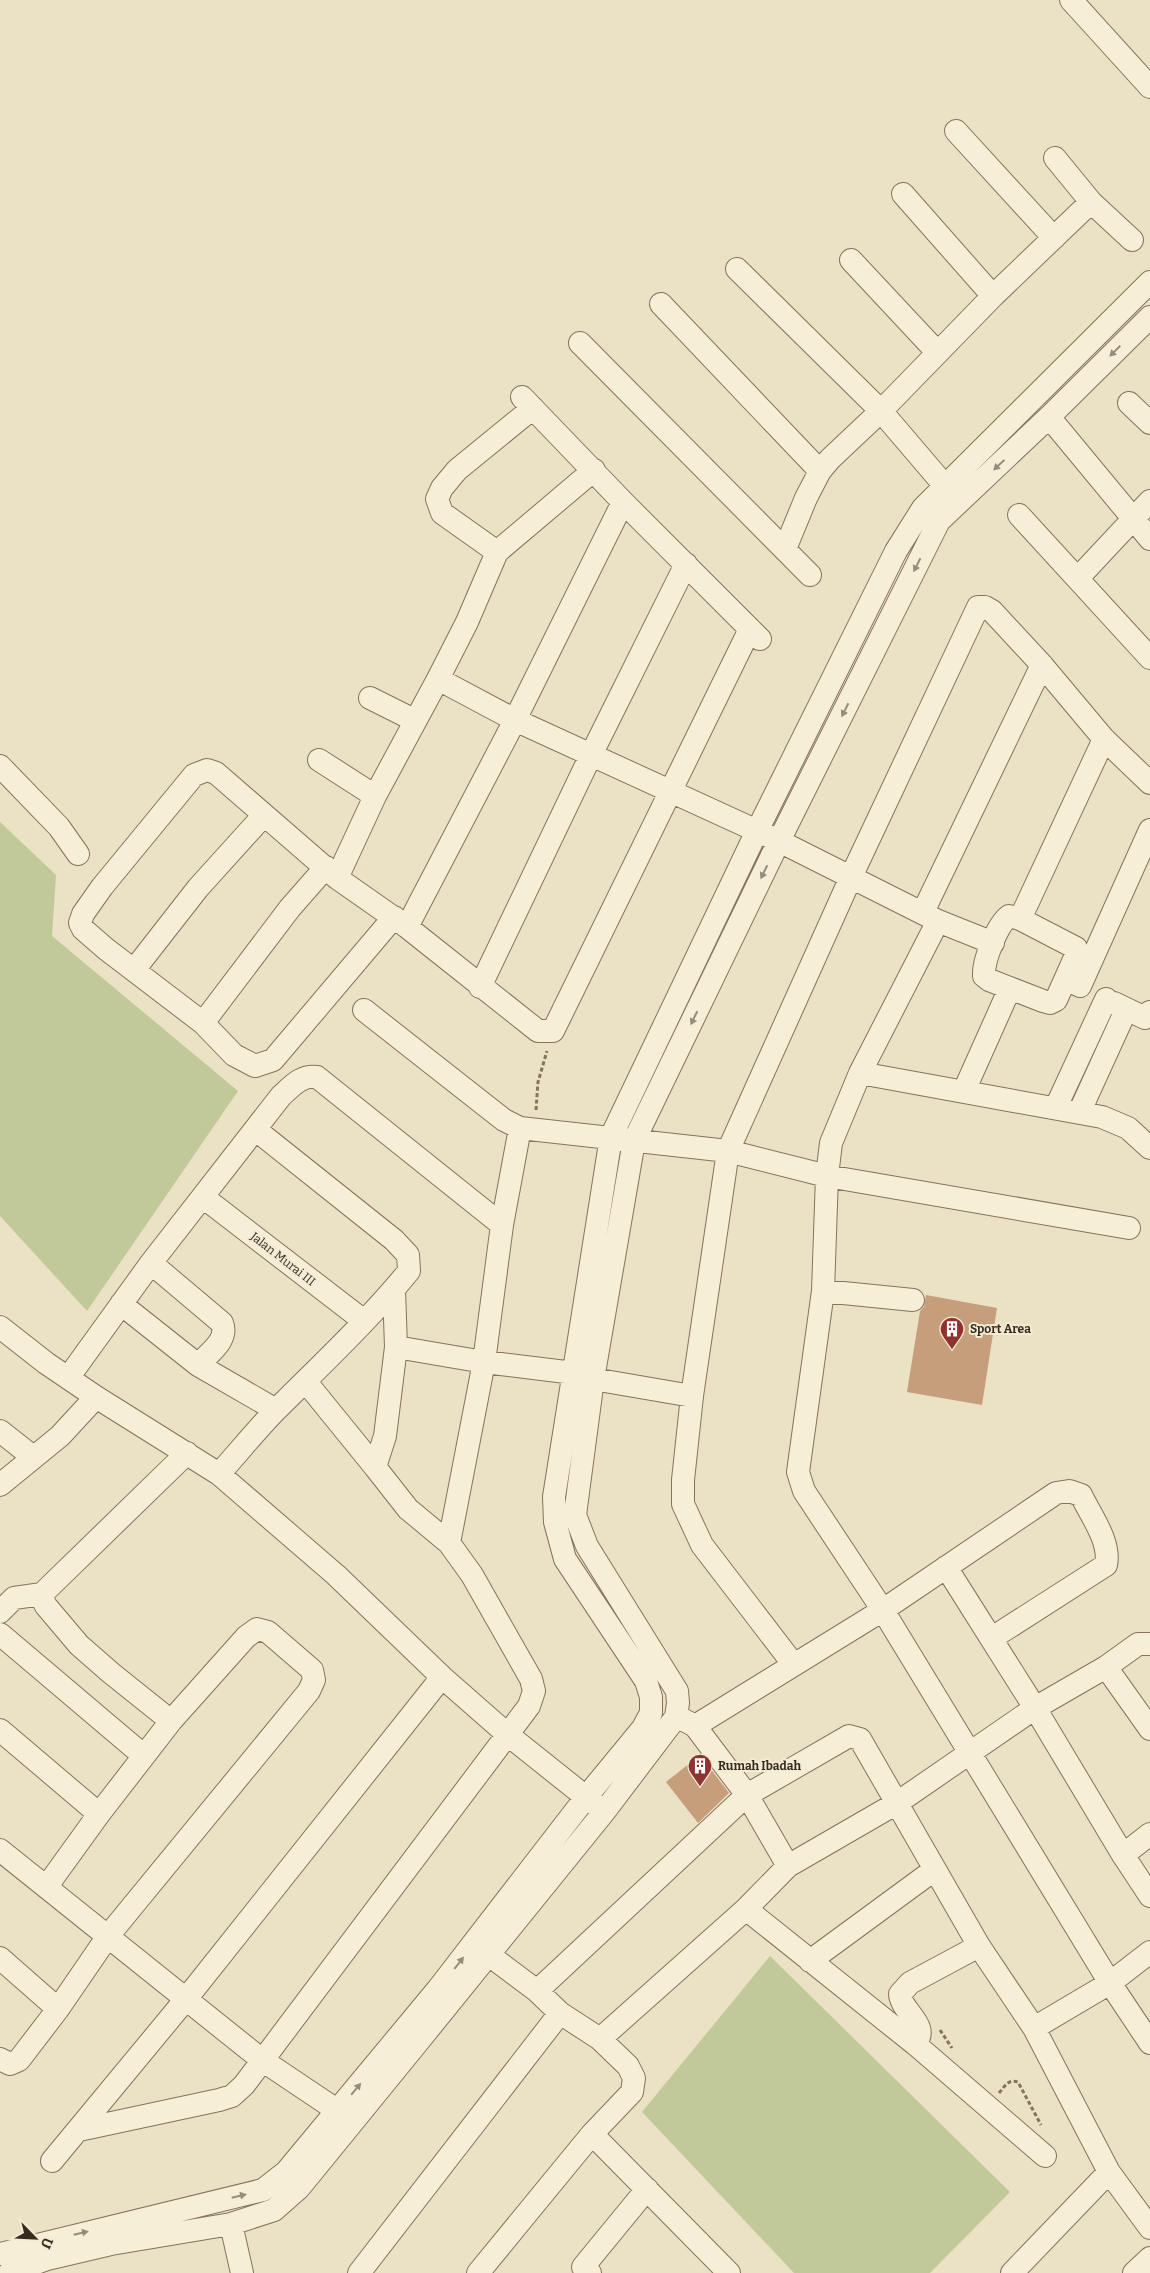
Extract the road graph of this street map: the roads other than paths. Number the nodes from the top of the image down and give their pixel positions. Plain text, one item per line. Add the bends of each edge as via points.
1 (1071, 0) edge
2 (1150, 87) edge
3 (956, 131) dead end
4 (1055, 158) dead end
5 (903, 194) dead end
6 (1091, 202) junction
7 (1054, 238) junction
8 (1132, 240) dead end
9 (850, 260) dead end
10 (737, 269) dead end
11 (1150, 282) edge
12 (993, 296) junction
13 (661, 304) dead end
14 (1150, 317) edge
15 (580, 342) dead end
16 (937, 352) junction
17 (1129, 403) dead end
18 (881, 411) junction
19 (1049, 417) junction
20 (1150, 423) edge
21 (594, 470) junction
22 (820, 471) junction
23 (945, 486) junction
24 (1150, 501) edge
25 (623, 502) junction
26 (931, 515) junction
27 (1019, 515) dead end
28 (1132, 519) junction
29 (1150, 539) edge
30 (785, 549) junction
31 (497, 552) junction
32 (686, 564) junction
33 (810, 575) dead end
34 (1078, 578) junction
35 (1150, 658) edge
36 (1042, 665) junction
37 (438, 679) junction
38 (370, 698) dead end
39 (414, 720) junction
40 (515, 720) junction
41 (1104, 739) junction
42 (591, 755) junction
43 (319, 760) dead end
44 (0, 766) edge
45 (1150, 783) edge
46 (669, 792) junction
47 (375, 796) junction
48 (264, 815) junction
49 (1150, 830) edge
50 (757, 831) junction
51 (779, 841) junction
52 (78, 854) dead end
53 (332, 872) junction
54 (851, 877) junction
55 (931, 916) junction
56 (1020, 919) junction
57 (400, 922) junction
58 (993, 943) junction
59 (134, 970) junction
60 (1073, 982) junction
61 (480, 987) junction
62 (1010, 988) junction
63 (1106, 1000) junction
64 (364, 1010) dead end
65 (1126, 1010) junction
66 (1150, 1012) edge
67 (203, 1023) junction
68 (860, 1073) junction
69 (964, 1091) junction
70 (1056, 1107) junction
71 (1080, 1111) junction
72 (256, 1130) junction
73 (529, 1130) junction
74 (611, 1137) junction
75 (634, 1141) junction
76 (1150, 1148) edge
77 (728, 1151) junction
78 (827, 1176) junction
79 (203, 1197) junction
80 (502, 1225) junction
81 (1129, 1228) dead end
82 (151, 1263) junction
83 (394, 1290) junction
84 (823, 1290) junction
85 (914, 1300) dead end
86 (121, 1304) junction
87 (364, 1321) junction
88 (0, 1327) edge
89 (396, 1346) junction
90 (484, 1362) junction
91 (198, 1365) junction
92 (584, 1376) junction
93 (68, 1378) junction
94 (306, 1382) junction
95 (692, 1396) junction
96 (96, 1397) junction
97 (276, 1410) junction
98 (578, 1418) junction
99 (0, 1431) edge
100 (187, 1453) junction
101 (34, 1457) junction
102 (375, 1467) junction
103 (219, 1474) junction
104 (0, 1486) edge
105 (449, 1543) junction
106 (946, 1567) junction
107 (42, 1594) junction
108 (883, 1610) junction
109 (0, 1612) edge
110 (0, 1634) edge
111 (992, 1638) junction
112 (1150, 1644) edge
113 (794, 1665) junction
114 (1106, 1667) junction
115 (442, 1677) junction
116 (1035, 1708) junction
117 (171, 1721) junction
118 (686, 1721) junction
119 (1150, 1728) edge
120 (0, 1730) edge
121 (507, 1734) junction
122 (970, 1752) junction
123 (144, 1756) junction
124 (747, 1795) junction
125 (587, 1796) junction
126 (897, 1803) junction
127 (604, 1812) junction
128 (99, 1814) junction
129 (1150, 1834) edge
130 (0, 1850) edge
131 (1123, 1855) junction
132 (788, 1866) junction
133 (934, 1870) junction
134 (46, 1886) junction
135 (1150, 1896) edge
136 (746, 1909) junction
137 (108, 1936) junction
138 (979, 1946) junction
139 (1150, 1952) edge
140 (489, 1954) junction
141 (0, 1958) edge
142 (810, 1961) junction
143 (1110, 1983) junction
144 (537, 1991) junction
145 (186, 1999) junction
146 (58, 2009) junction
147 (560, 2013) junction
148 (1034, 2028) junction
149 (415, 2032) junction
150 (600, 2039) junction
151 (1150, 2043) edge
152 (915, 2044) junction
153 (0, 2058) edge
154 (262, 2060) junction
155 (344, 2116) junction
156 (79, 2130) junction
157 (592, 2134) junction
158 (1045, 2156) road end
159 (52, 2161) dead end
160 (1109, 2172) junction
161 (647, 2189) junction
162 (231, 2224) junction
163 (1150, 2228) edge
164 (0, 2254) edge
165 (1150, 2258) edge
166 (583, 2271) edge
167 (727, 2272) edge
168 (8, 2273) edge
169 (242, 2273) edge
170 (358, 2273) edge
171 (478, 2273) edge
172 (1012, 2273) edge
173 (1134, 2273) edge

1 - 2 street
3 - 7 street
4 - 6 street
5 - 12 street
6 - 7 street
6 - 8 street
7 - 12 street
9 - 16 street
10 - 18 street
11 - 23 street
12 - 16 street
13 - 22 street
14 -> 19 street
15 - 30 street
16 - 18 street
17 - 20 street
18 - 22 street
18 - 23 street
19 -> 26 street
19 - 28 street
21 - 25 street
21 - 31 street
21 - 31 street via 528,403 457,470 437,499 442,513
22 - 30 street
23 - 26 street
24 - 28 street
25 - 32 street
25 - 40 street
26 - 50 street via 896,552
26 -> 51 street
27 - 34 street
28 - 29 street
28 - 34 street
30 - 33 street
31 - 37 street
32 - 42 street
32 - 46 street via 755,635
34 - 35 street
36 - 41 street
36 - 54 street via 992,611 978,608
36 - 55 street
37 - 39 street
37 - 40 street
38 - 39 street
39 - 47 street
40 - 42 street
40 - 57 street
41 - 45 street
41 - 56 street
42 - 46 street
42 - 61 street
43 - 47 street
44 - 52 street via 59,828
46 - 50 street
46 - 61 street via 553,1031 538,1031
47 - 53 street
48 - 53 street
48 - 59 street via 198,888
48 - 59 street via 216,773 207,770 194,775 102,886 81,918 83,929
49 - 60 street
50 - 51 street
50 - 74 street
51 - 54 street
51 -> 75 street
53 - 57 street
53 - 67 street via 290,908
54 - 55 street
54 - 77 street
55 - 58 street
55 - 68 street
56 - 58 street via 1009,916
56 - 60 street via 1076,948
57 - 61 street
57 - 67 street via 273,1060 255,1066 246,1062 234,1055
58 - 62 street via 984,976
59 - 67 street
60 - 62 street via 1050,1003
60 - 63 street
62 - 69 street
63 - 65 street
63 - 70 street
64 - 73 street via 504,1120
65 - 66 street via 1144,1018
65 - 71 street
68 - 69 street
68 - 78 street via 831,1143
69 - 70 street
70 - 71 street
71 - 76 street via 1128,1128
72 - 79 street
72 - 80 street via 293,1084 308,1076 317,1077
72 - 83 street via 394,1240 408,1255 409,1271
73 - 74 street
73 - 80 street
74 - 75 street
74 - 92 street
75 - 77 street
75 - 92 street
77 - 78 street
77 - 95 street
78 - 81 street
78 - 84 street
79 - 82 street
79 - 87 street, Jalan Murai III
80 - 90 street
82 - 86 street
82 - 91 street via 222,1323 225,1330 222,1339
83 - 87 street
83 - 89 street
84 - 85 street
84 - 108 street via 798,1472 804,1491
86 - 91 street
86 - 93 street
87 - 94 street
88 - 93 street
89 - 90 street
89 - 102 street via 384,1436
90 - 92 street
90 - 105 street
91 - 97 street
92 - 95 street
92 - 98 street
93 - 96 street
94 - 97 street
94 - 102 street
95 - 113 street via 683,1504 702,1545
96 - 100 street
96 - 101 street via 60,1436
97 - 103 street
98 - 118 street via 575,1515 580,1533 677,1690 678,1703
98 - 125 street via 554,1497 559,1541 565,1559 646,1681 652,1697 650,1713 643,1728
99 - 101 street
100 - 103 street
100 - 107 street
101 - 104 street
102 - 105 street via 408,1508
103 - 115 street via 336,1575
105 - 121 street via 472,1575 531,1679 534,1691 529,1706
106 - 108 street
106 - 111 street
106 - 111 street via 1056,1493 1069,1491 1081,1495 1104,1542 1108,1555 1106,1565
107 - 109 street via 14,1598
107 - 117 street via 46,1606 79,1645
108 - 113 street
108 - 122 street
110 - 123 street
111 - 116 street
112 - 114 street via 1138,1644
113 - 118 street
114 - 116 street
114 - 119 street
115 - 121 street
115 - 145 street
116 - 122 street
116 - 131 street
117 - 123 street
117 - 137 street via 246,1637 257,1629 268,1632 312,1670 314,1680 309,1691
118 - 124 street
118 - 127 street
120 - 128 street
121 - 125 street
121 - 154 street
122 - 126 street
122 - 143 street
123 - 128 street
124 - 126 street via 851,1735 860,1740
124 - 132 street
124 - 144 street
125 - 127 street
149 -> 125 street
126 - 132 street
126 - 133 street
127 - 140 street
128 - 134 street
129 - 131 street
130 - 134 street
131 - 135 street
132 - 136 street
133 - 138 street
133 - 142 street
134 - 137 street
136 - 142 street
136 - 150 street
137 - 145 street
137 - 146 street
138 - 148 street
138 - 152 street via 910,1983 900,1994 919,2026 920,2036
139 - 143 street
140 - 144 street
140 - 149 street
141 - 146 street
142 - 152 street
143 - 148 street
143 - 151 street
144 - 147 street
145 - 154 street
145 - 156 street
146 - 153 street via 19,2060 10,2064
147 - 150 street
147 - 170 street
148 - 160 street
149 - 155 street
150 - 157 street via 628,2066 634,2078 632,2092
152 - 158 street
154 - 155 street
154 - 156 street via 232,2096
155 - 162 street via 299,2188 274,2210
164 -> 155 street via 263,2190
156 - 159 street
157 - 161 street
157 - 171 street
160 - 163 street
160 - 172 street
161 - 166 street
161 - 167 street
162 - 168 street via 111,2244 47,2259
162 - 169 street
165 - 173 street

